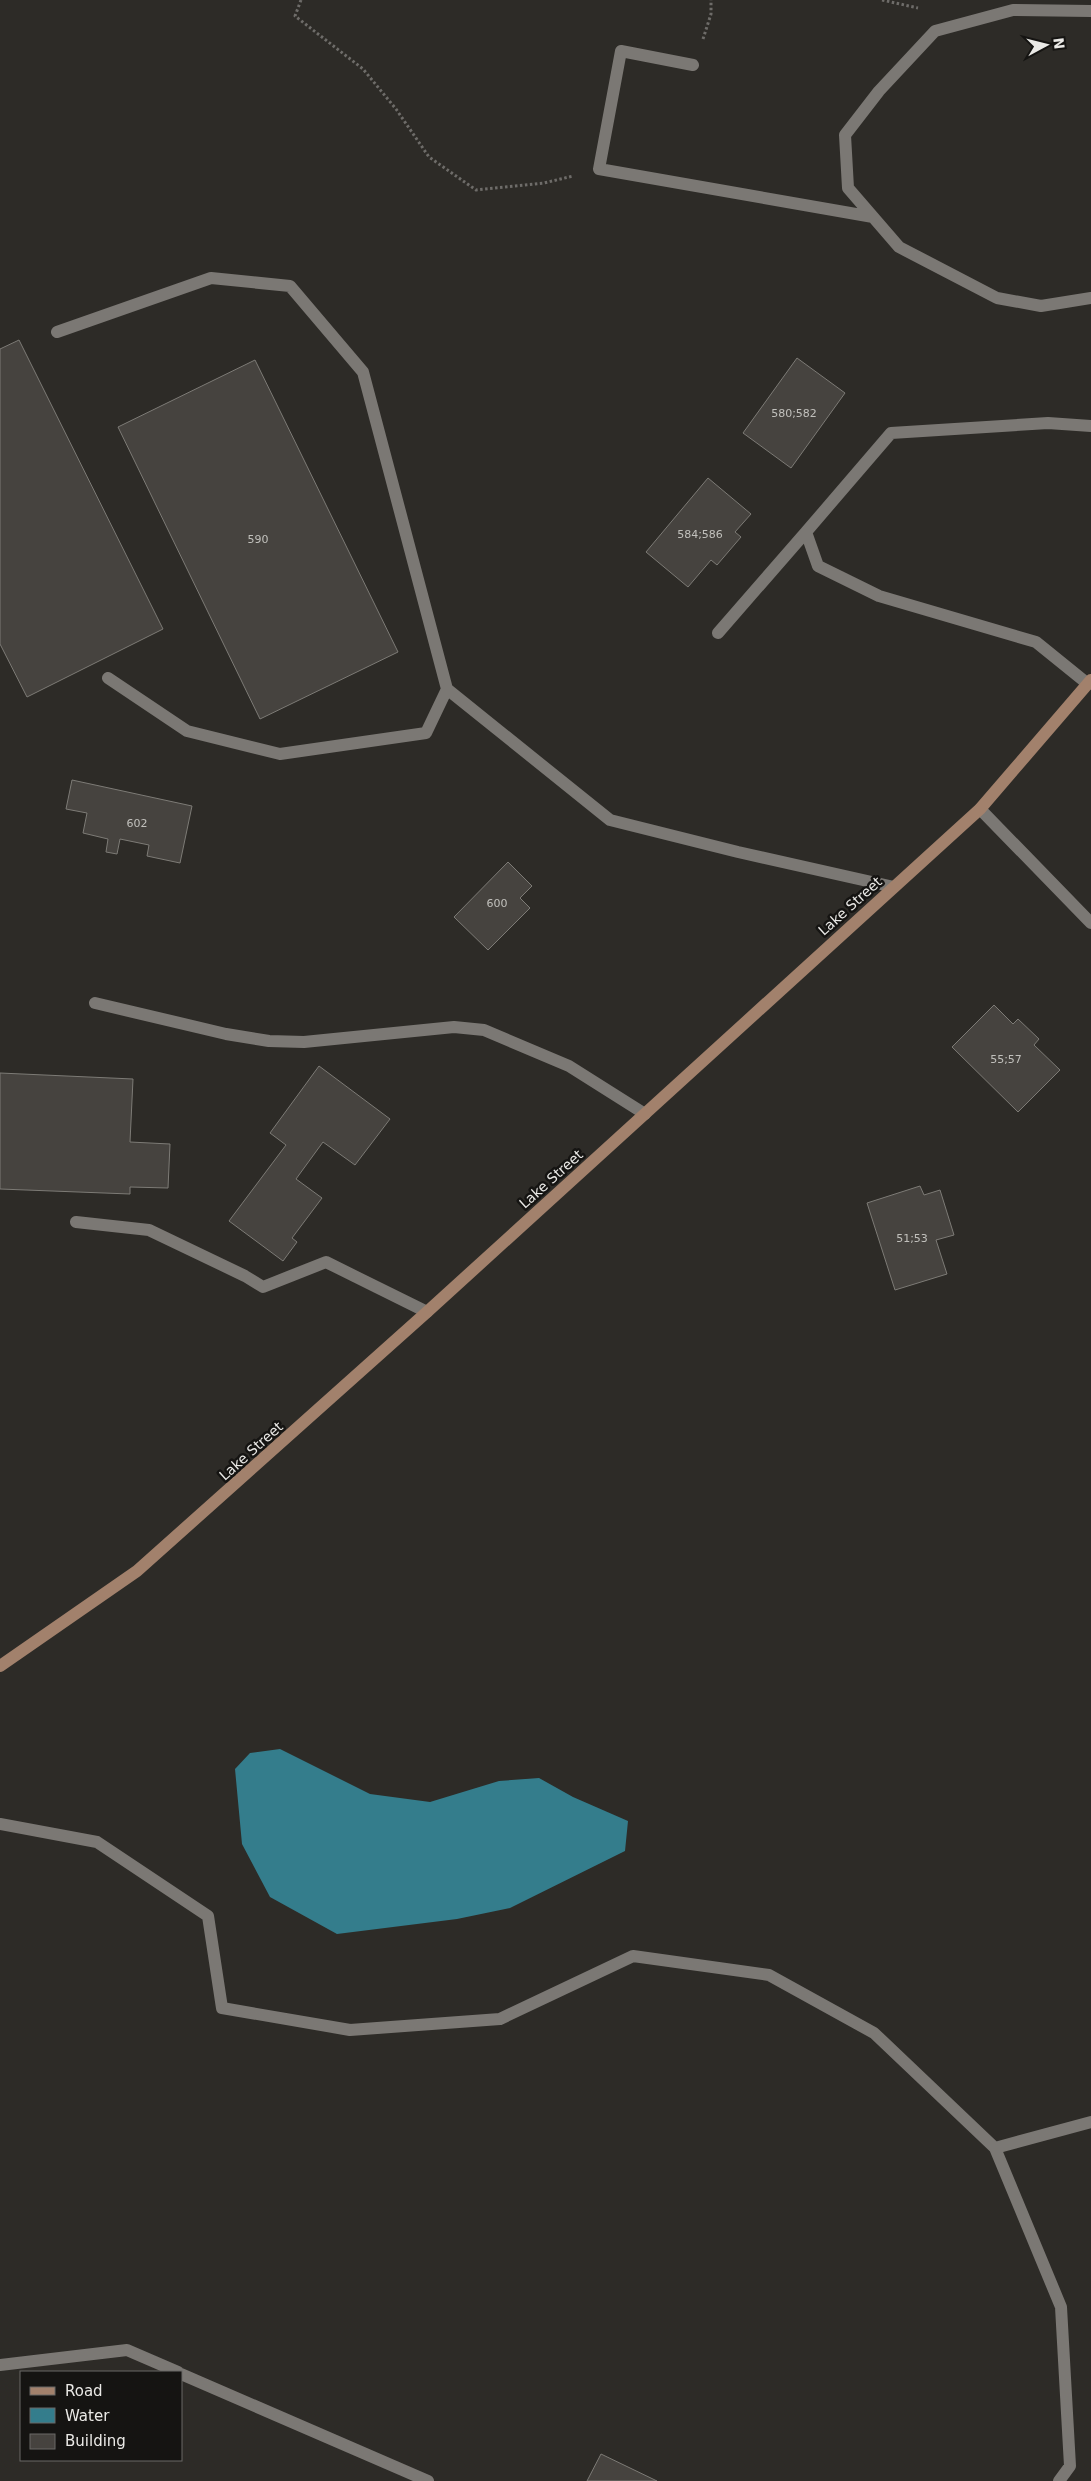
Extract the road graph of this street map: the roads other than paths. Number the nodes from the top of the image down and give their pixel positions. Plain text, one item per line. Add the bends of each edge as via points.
1 (1091, 11) edge
2 (694, 65) road end
3 (873, 218) junction
4 (1091, 298) edge
5 (57, 332) dead end
6 (1091, 426) edge
7 (806, 532) junction
8 (718, 633) dead end
9 (108, 678) dead end
10 (1089, 682) edge
11 (447, 689) junction
12 (980, 808) junction
13 (894, 887) junction
14 (1091, 923) edge
15 (95, 1003) dead end
16 (645, 1114) junction
17 (76, 1222) dead end
18 (427, 1312) junction
19 (0, 1666) edge
20 (0, 1824) edge
21 (1091, 2122) edge
22 (995, 2148) junction
23 (0, 2365) edge
24 (175, 2371) edge
25 (182, 2374) edge
26 (428, 2481) edge
27 (1060, 2481) edge

1 - 3 street via 1013,10 935,31 879,91 845,135 848,188
2 - 3 street via 621,51 599,168
3 - 4 street via 898,247 997,298 1041,306
5 - 11 street via 211,278 290,286 363,372
6 - 7 street via 1048,423 891,433
7 - 8 street
7 - 10 street via 818,566 879,596 1036,642
9 - 11 street via 188,731 280,754 426,733
10 - 12 main road, Lake Street
11 - 13 street via 610,820
12 - 13 main road, Lake Street
12 - 14 street
13 - 16 main road, Lake Street
15 - 16 street via 269,1041 304,1042 454,1027 484,1030 569,1066
16 - 18 main road, Lake Street
17 - 18 street via 149,1230 263,1287 326,1262
18 - 19 main road, Lake Street via 137,1571
20 - 22 street via 97,1842 208,1916 222,2008 350,2030 500,2019 632,1956 769,1975 874,2033
21 - 22 street
22 - 27 street via 1061,2307 1070,2466
23 - 24 street via 127,2350
25 - 26 street

